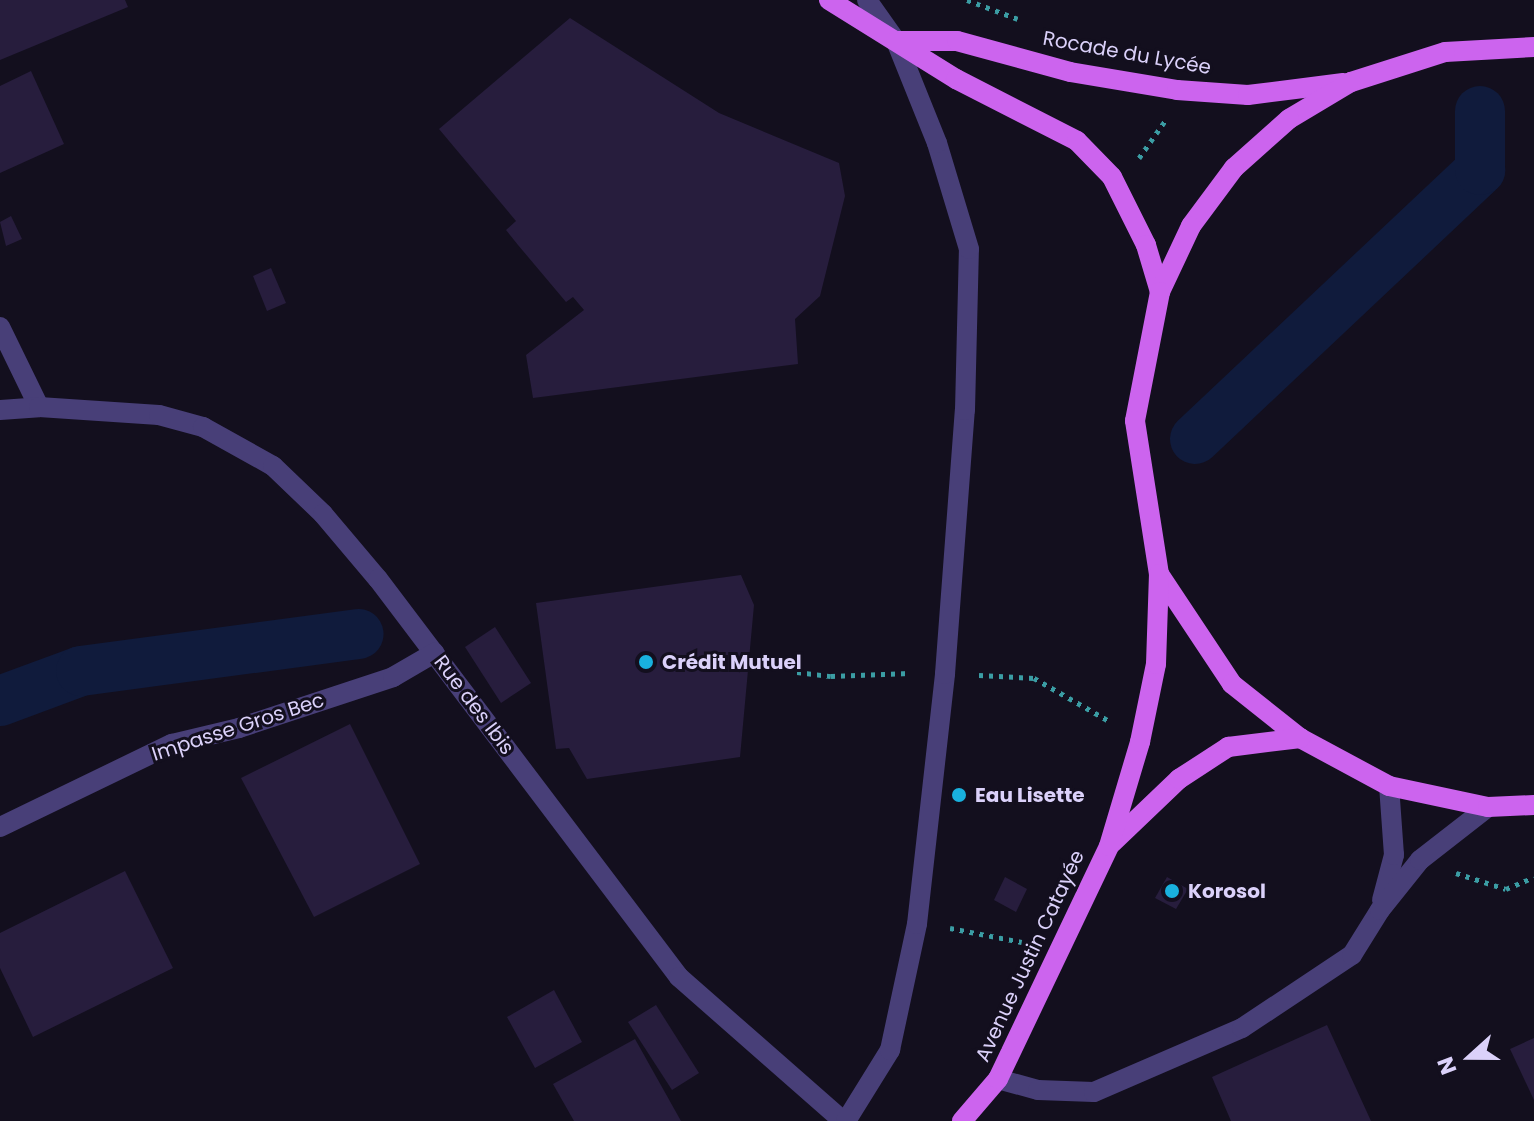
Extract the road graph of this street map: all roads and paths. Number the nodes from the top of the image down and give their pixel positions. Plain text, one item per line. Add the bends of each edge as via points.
1 (829, 0) edge
2 (867, 0) edge
3 (896, 41) junction
4 (1534, 47) edge
5 (1351, 82) junction
6 (1174, 109) dead end
7 (1138, 159) dead end
8 (1160, 292) junction
9 (0, 327) edge
10 (39, 407) junction
11 (0, 410) edge
12 (1159, 574) junction
13 (434, 653) junction
14 (797, 672) dead end
15 (915, 673) dead end
16 (979, 675) dead end
17 (1109, 721) dead end
18 (1300, 738) junction
19 (1389, 786) junction
20 (1534, 805) edge
21 (1488, 807) junction
22 (0, 827) edge
23 (1109, 846) junction
24 (1449, 869) dead end
25 (1534, 877) edge
26 (1380, 910) junction
27 (950, 928) dead end
28 (1022, 942) dead end
29 (998, 1079) junction
30 (844, 1121) edge
31 (962, 1121) edge

1 - 3 main road
2 - 3 street
3 - 5 main road, Rocade du Lycée via 957,41 1070,72 1177,90 1248,95
3 - 8 main road via 956,79 1077,141 1112,177 1146,245
3 - 30 street via 937,143 969,249 965,410 945,674 909,978 890,1050
4 - 5 main road via 1445,52
5 - 8 main road via 1289,119 1234,168 1191,226
6 - 7 path
8 - 12 main road via 1135,421
9 - 10 street
10 - 11 street, Rue des Ibis
10 - 13 street, Rue des Ibis via 159,415 203,427 273,466 323,514
12 - 18 main road via 1232,684
12 - 23 main road, Avenue Justin Catayée via 1156,664 1140,742
13 - 22 street, Impasse Gros Bec via 393,677 239,728 172,744
13 - 30 street, Rue des Ibis via 679,977
14 - 15 path
16 - 17 path via 1034,678
18 - 19 main road
18 - 23 main road, Avenue Justin Catayée via 1228,747 1179,779
19 - 21 main road
19 - 26 street via 1394,855
20 - 21 main road
21 - 26 street via 1420,860
23 - 29 main road, Avenue Justin Catayée
24 - 25 path via 1506,889
26 - 29 street via 1352,955 1242,1028 1094,1092 1038,1090
27 - 28 path
29 - 31 main road, Avenue Justin Catayée

